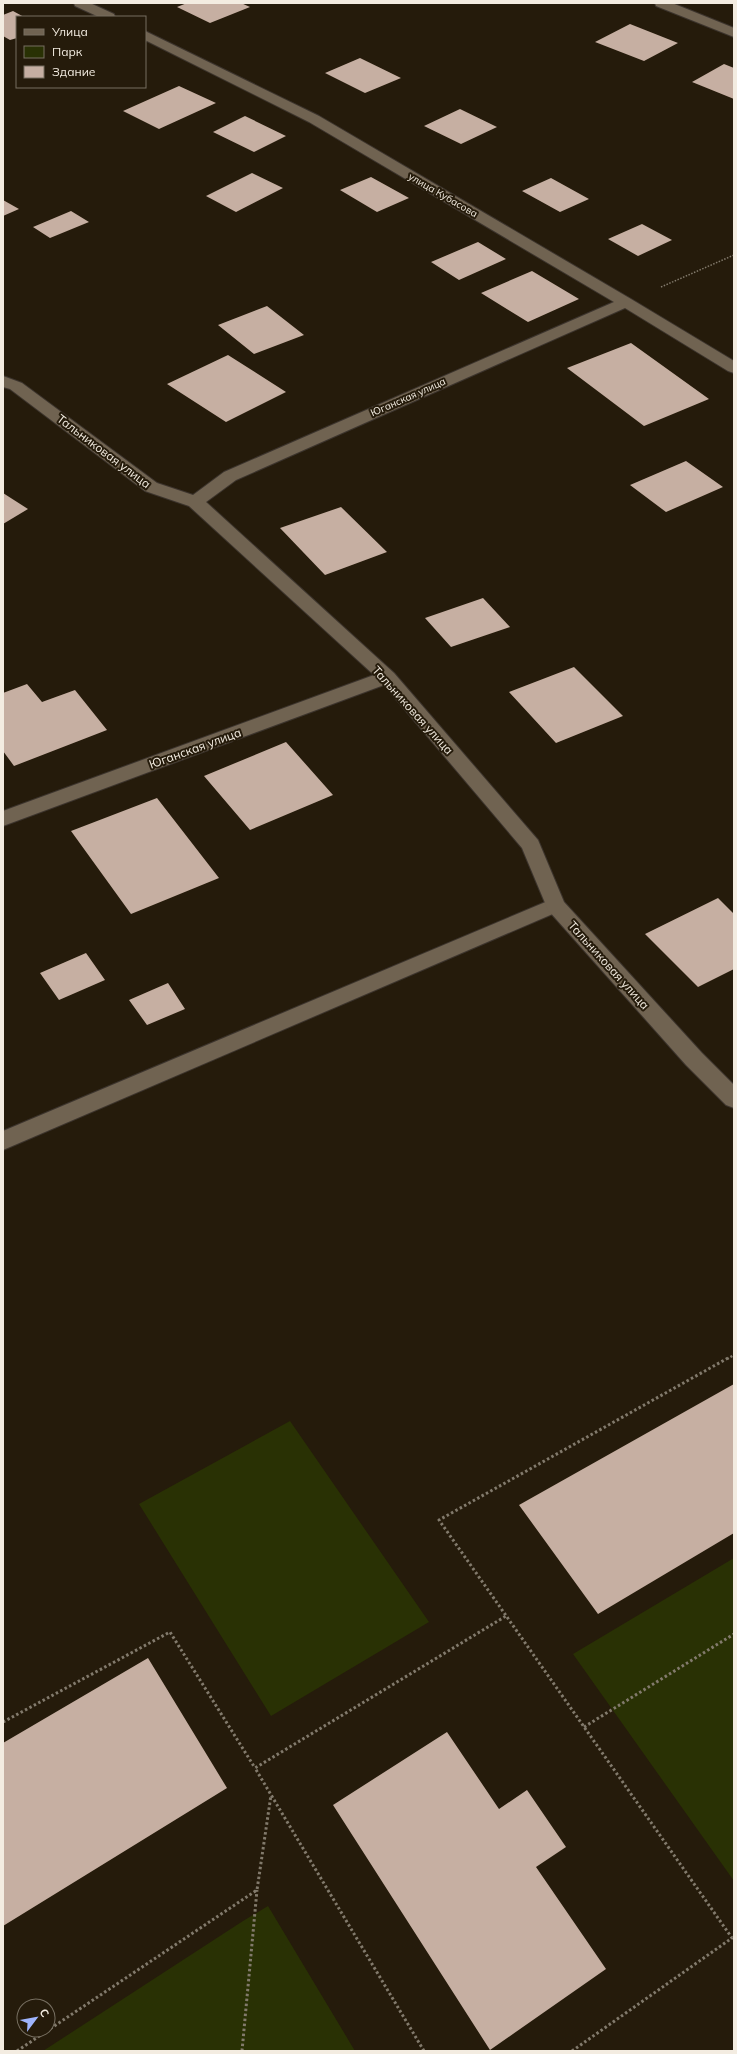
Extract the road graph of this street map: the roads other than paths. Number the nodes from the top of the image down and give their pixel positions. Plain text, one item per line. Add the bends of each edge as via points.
1 (80, 3) edge
2 (661, 3) edge
3 (107, 16) edge
4 (734, 34) edge
5 (146, 35) edge
6 (626, 302) junction
7 (734, 368) edge
8 (3, 381) edge
9 (195, 502) junction
10 (387, 677) junction
11 (3, 819) edge
12 (555, 905) junction
13 (734, 1098) edge
14 (3, 1141) edge

1 - 3 street
2 - 4 street
5 - 6 street, улица Кубасова via 314,119
6 - 7 street, улица Кубасова
6 - 9 street, Юганская улица via 230,476
8 - 9 street, Тальниковая улица via 16,386 151,487
9 - 10 street, Тальниковая улица
10 - 11 street, Юганская улица
10 - 12 street, Тальниковая улица via 531,844
12 - 13 street, Тальниковая улица via 694,1059
12 - 14 street

